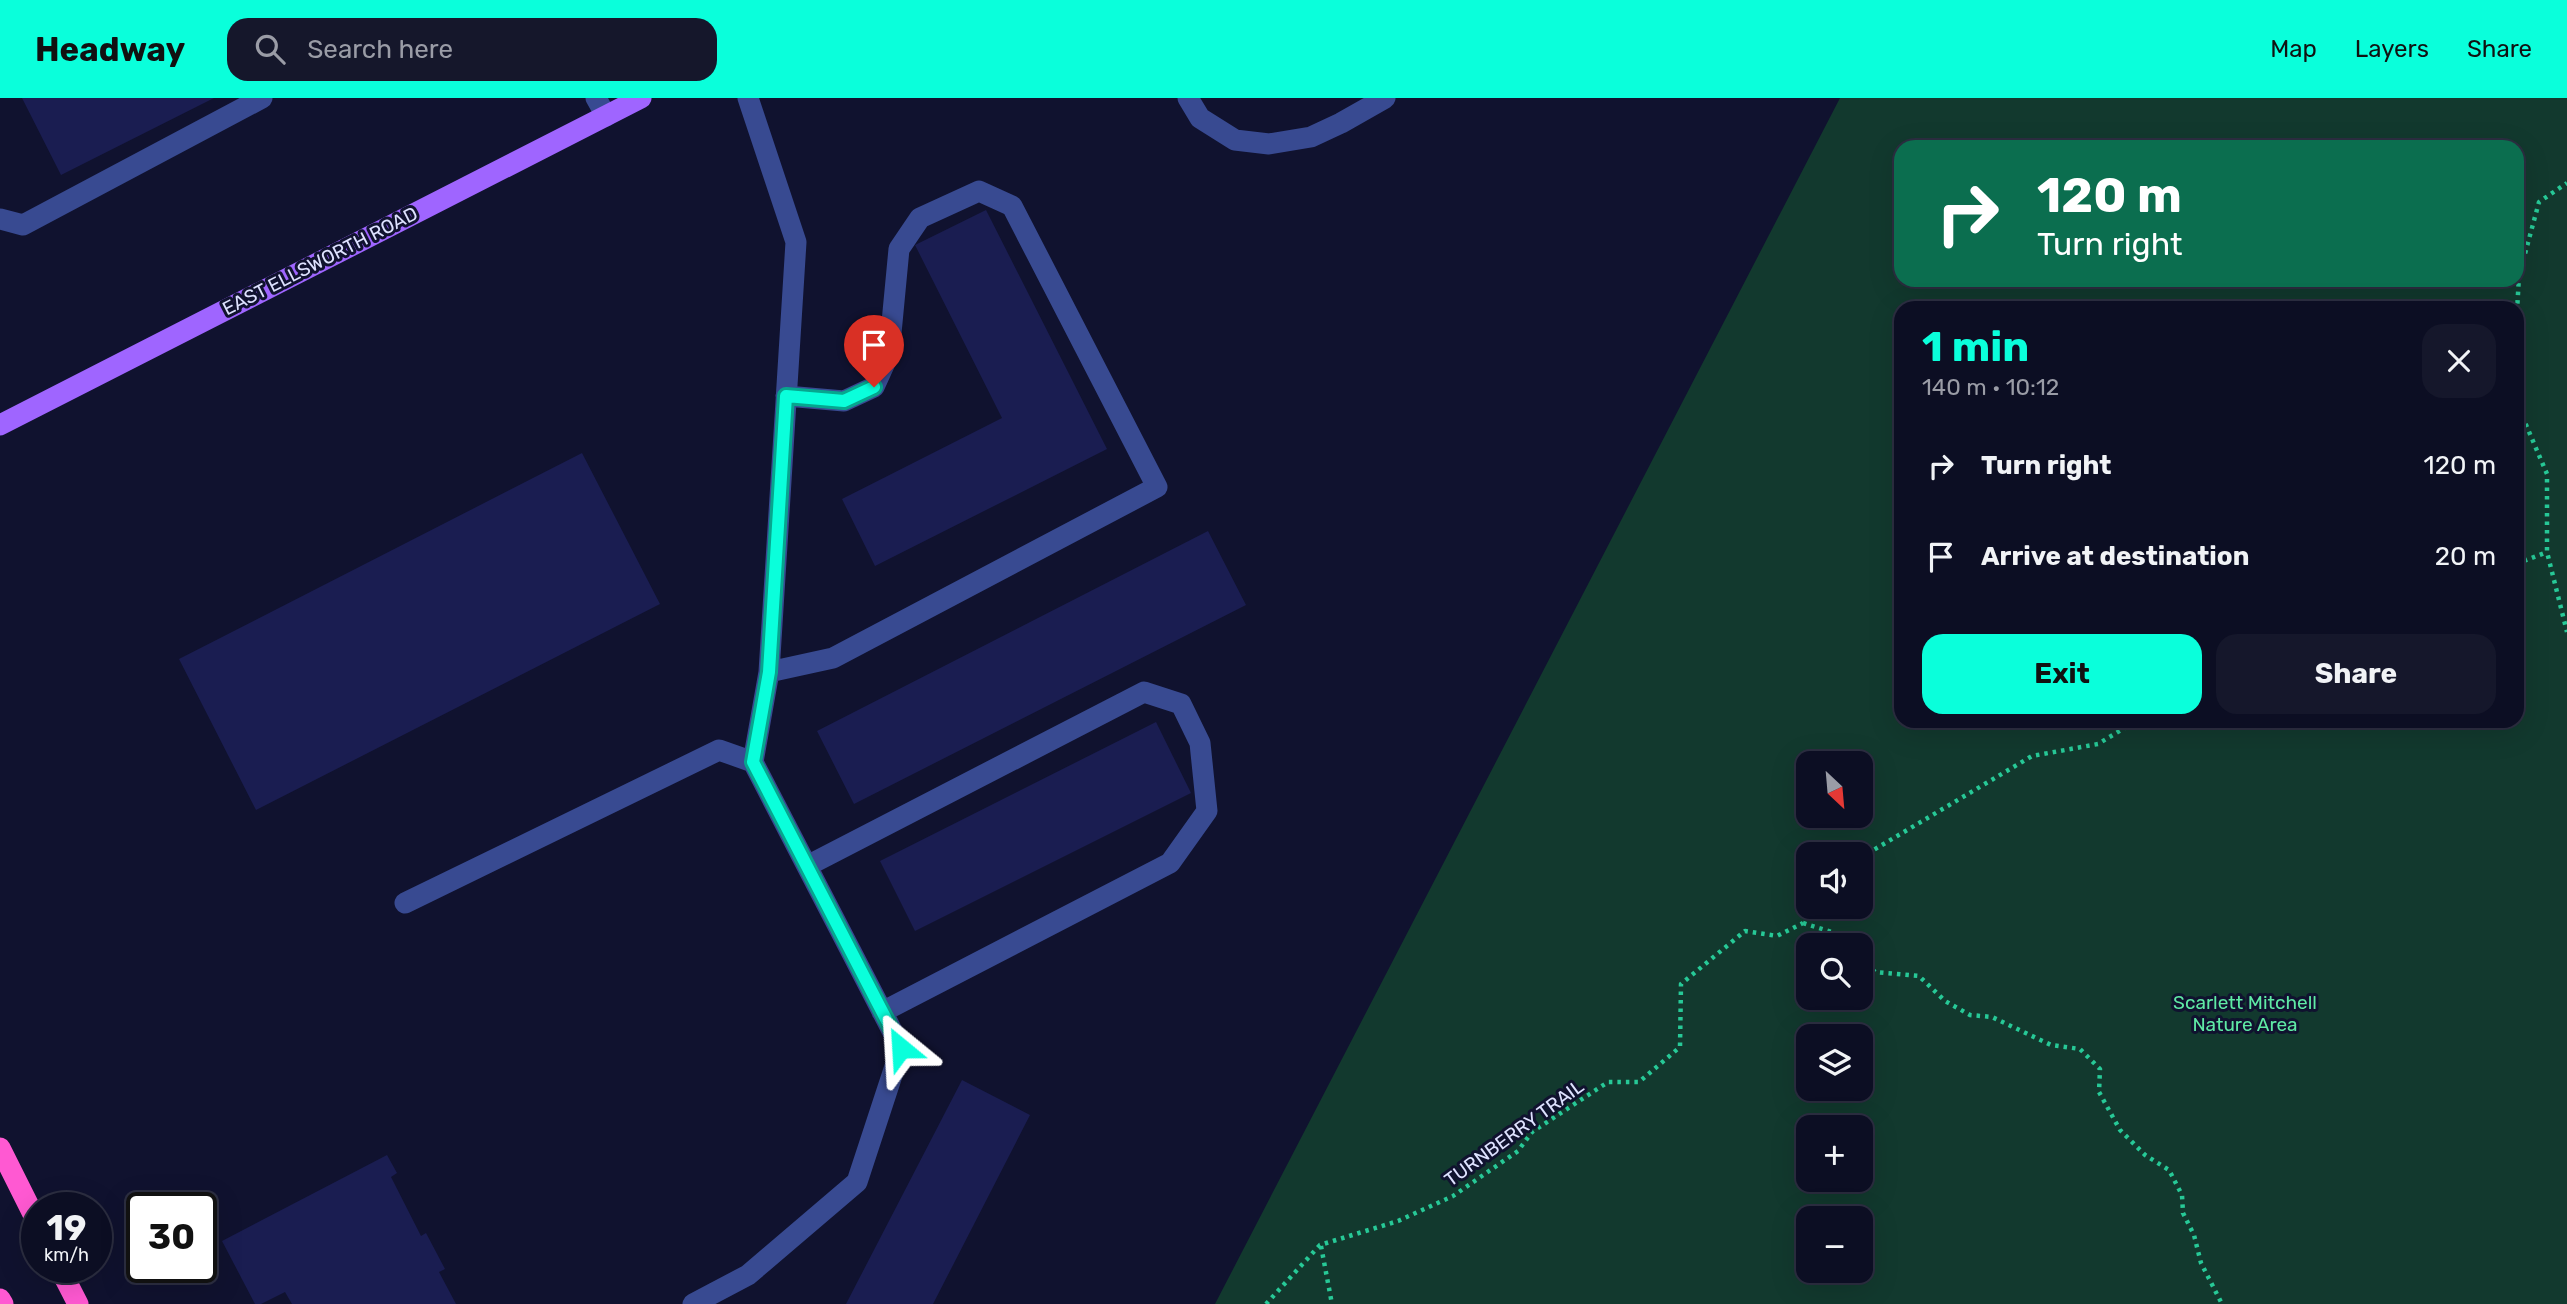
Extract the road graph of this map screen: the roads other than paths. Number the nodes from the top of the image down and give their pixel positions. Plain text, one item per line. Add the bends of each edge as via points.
1 (262, 98) edge
2 (641, 98) edge
3 (748, 98) edge
4 (1188, 98) edge
5 (1385, 98) edge
6 (601, 107) edge
7 (0, 219) edge
8 (786, 396) junction
9 (0, 425) edge
10 (769, 672) junction
11 (753, 762) junction
12 (807, 866) junction
13 (405, 904) dead end
14 (882, 1012) junction
15 (0, 1148) edge
16 (22, 1192) edge
17 (68, 1283) edge
18 (0, 1299) edge
19 (3, 1304) edge
20 (78, 1304) edge
21 (693, 1304) edge

1 - 7 street via 23,226
2 - 6 main road, EAST ELLSWORTH ROAD
3 - 8 street via 796,242
4 - 5 street via 1200,118 1235,140 1269,144 1311,137
6 - 9 main road, EAST ELLSWORTH ROAD
8 - 10 street
8 - 10 street via 844,401 874,387 889,354 898,249 920,218 979,191 1012,206 1157,487 833,658
10 - 11 street
11 - 12 street
11 - 13 street via 719,750
12 - 14 street
12 - 14 street via 1144,692 1181,704 1200,743 1207,811 1170,863
14 - 21 street via 901,1048 857,1182 748,1275
15 - 16 highway
17 - 20 highway
18 - 19 highway

